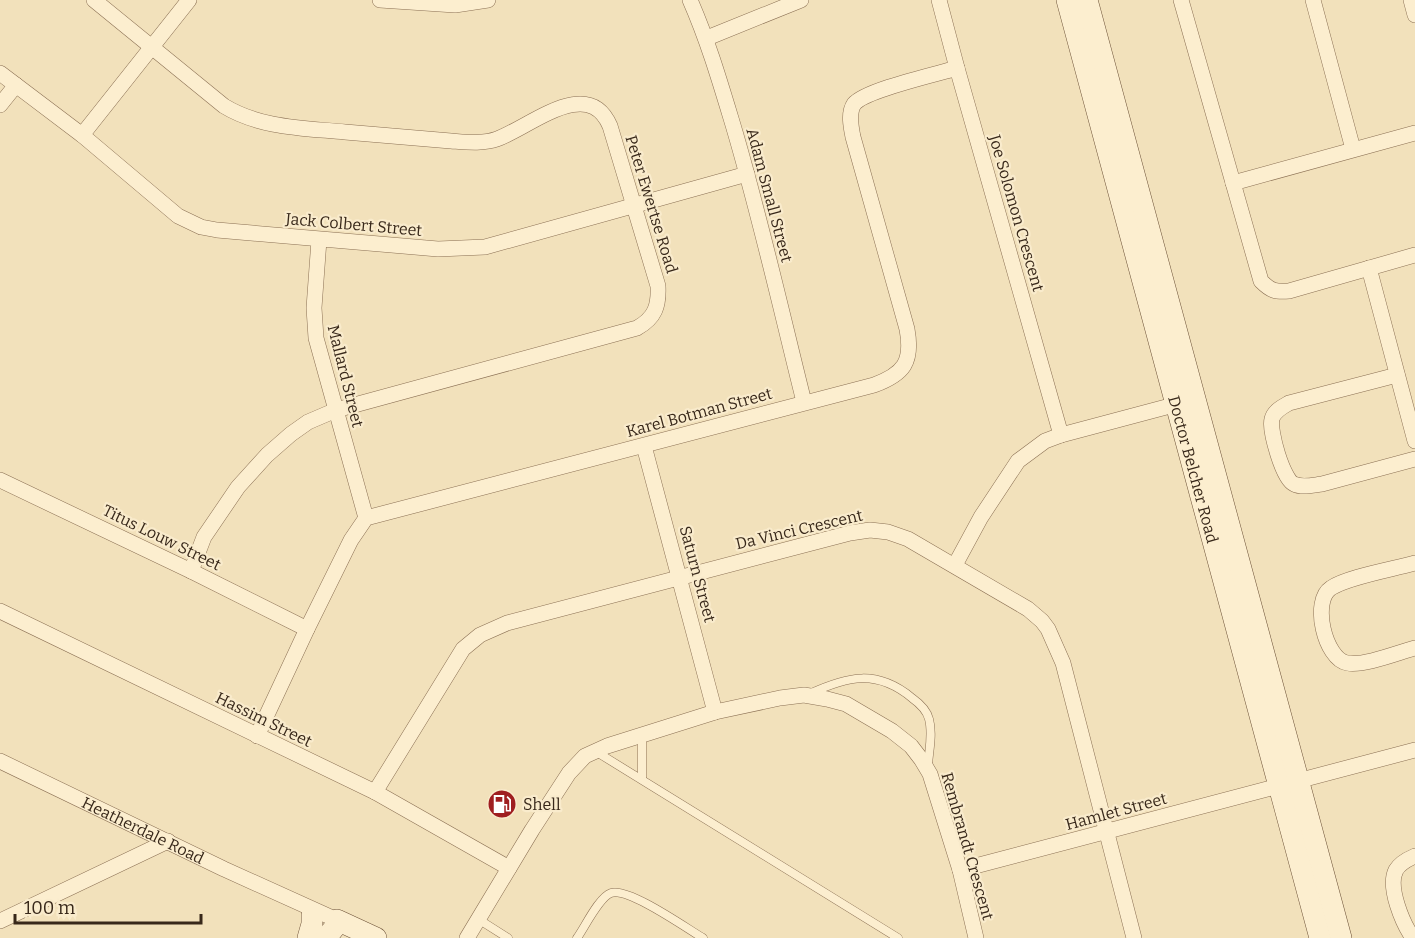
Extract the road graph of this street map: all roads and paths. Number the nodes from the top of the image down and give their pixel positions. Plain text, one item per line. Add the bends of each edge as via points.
1 (94, 0) edge
2 (189, 0) edge
3 (380, 0) edge
4 (488, 0) edge
5 (690, 0) edge
6 (801, 0) edge
7 (939, 0) edge
8 (1067, 0) edge
9 (1087, 0) edge
10 (1181, 0) edge
11 (1313, 0) edge
12 (1411, 0) edge
13 (1415, 15) edge
14 (707, 38) junction
15 (151, 47) junction
16 (957, 68) junction
17 (0, 73) edge
18 (16, 85) junction
19 (0, 105) edge
20 (1415, 133) edge
21 (82, 135) junction
22 (1353, 149) junction
23 (747, 174) junction
24 (1233, 183) junction
25 (634, 207) junction
26 (319, 240) junction
27 (1415, 255) edge
28 (1369, 268) junction
29 (1397, 375) junction
30 (804, 402) junction
31 (1186, 402) junction
32 (336, 410) junction
33 (1061, 435) junction
34 (1415, 441) edge
35 (644, 446) junction
36 (1415, 459) edge
37 (0, 480) edge
38 (366, 518) junction
39 (1415, 564) edge
40 (955, 565) junction
41 (191, 571) junction
42 (680, 577) junction
43 (0, 611) edge
44 (307, 629) junction
45 (1415, 648) edge
46 (804, 695) junction
47 (715, 712) junction
48 (642, 735) junction
49 (257, 736) junction
50 (1415, 750) edge
51 (595, 751) junction
52 (0, 761) edge
53 (927, 770) junction
54 (642, 779) junction
55 (1289, 784) junction
56 (375, 792) junction
57 (1107, 832) junction
58 (168, 842) junction
59 (1409, 859) edge
60 (509, 868) junction
61 (960, 870) junction
62 (286, 898) junction
63 (312, 914) junction
64 (478, 920) junction
65 (0, 921) edge
66 (332, 929) edge
67 (308, 938) edge
68 (356, 938) edge
69 (376, 938) edge
70 (467, 938) edge
71 (508, 938) edge
72 (577, 938) edge
73 (703, 938) edge
74 (898, 938) edge
75 (976, 938) edge
76 (1134, 938) edge
77 (1320, 938) edge
78 (1341, 938) edge
79 (1413, 938) edge

1 - 15 street, Peter Ewertse Road
2 - 15 street
3 - 4 street via 455,4
5 - 14 street, Adam Small Street
6 - 14 street
7 - 16 street, Joe Solomon Crescent
8 - 31 main road, Doctor Belcher Road
9 - 31 main road, Doctor Belcher Road
10 - 24 street
11 - 22 street
12 - 13 street
14 - 23 street, Adam Small Street
15 - 21 street
15 - 25 street, Peter Ewertse Road via 240,116 295,127 486,141 567,105 590,104 605,115
16 - 30 street, Karel Botman Street via 880,90 854,105 853,137 910,345 907,359 892,378
16 - 33 street, Joe Solomon Crescent
17 - 18 street, Jack Colbert Street
18 - 19 street
18 - 21 street, Jack Colbert Street
20 - 22 street
21 - 26 street, Jack Colbert Street via 188,222 217,230
22 - 24 street
23 - 25 street, Jack Colbert Street
23 - 30 street, Adam Small Street
24 - 28 street via 1258,274 1270,290 1289,291
25 - 26 street, Jack Colbert Street via 485,247 438,249
25 - 32 street, Peter Ewertse Road via 658,286 657,310 646,322 618,334
26 - 32 street, Mallard Street via 314,326
27 - 28 street
28 - 29 street
29 - 34 street
29 - 36 street via 1289,403 1272,417 1271,427 1286,477 1295,485 1322,484
30 - 35 street, Karel Botman Street
31 - 33 street
31 - 55 main road, Doctor Belcher Road
32 - 38 street, Mallard Street
32 - 41 street, Peter Ewertse Road via 291,434 238,487 204,537
33 - 40 street via 1045,441 1018,461
35 - 38 street, Karel Botman Street
35 - 42 street, Saturn Street
37 - 41 street, Titus Louw Street
38 - 44 street
39 - 45 street via 1335,586 1323,596 1320,607 1326,639 1339,660 1362,662
40 - 42 street, Da Vinci Crescent via 908,539 870,530
40 - 57 street, Da Vinci Crescent via 1028,609 1048,629 1063,663
41 - 44 street, Titus Louw Street
42 - 47 street, Saturn Street
42 - 56 street, Da Vinci Crescent via 507,622 480,636 463,649
43 - 49 street, Hassim Street
44 - 49 street
46 - 47 street, Rembrandt Crescent
46 - 53 street, Rembrandt Crescent via 846,704 892,731 910,746
46 - 53 lane via 866,677 901,689 929,716
47 - 48 street, Rembrandt Crescent
48 - 51 street, Rembrandt Crescent
48 - 54 lane
49 - 56 street, Hassim Street
50 - 55 street, Hamlet Street
51 - 54 lane
51 - 60 street, Rembrandt Crescent via 569,773
52 - 58 street, Heatherdale Road
53 - 61 street, Rembrandt Crescent
54 - 74 lane
55 - 57 street, Hamlet Street
55 - 77 main road, Doctor Belcher Road
55 - 78 main road, Doctor Belcher Road
56 - 60 street, Hassim Street
57 - 61 street, Hamlet Street
57 - 76 street, Da Vinci Crescent
58 - 62 street, Heatherdale Road
58 - 65 street
59 - 79 street via 1395,872 1394,882 1402,919
60 - 64 street, Rembrandt Crescent
61 - 75 street, Rembrandt Crescent
62 - 63 street, Heatherdale Road
62 - 66 street, Heatherdale Road
63 - 66 street, Heatherdale Road
63 - 67 main road
64 - 70 street, Rembrandt Crescent
64 - 71 lane
66 - 68 main road, Heatherdale Road
66 - 69 main road, Heatherdale Road
72 - 73 lane via 603,899 621,892

